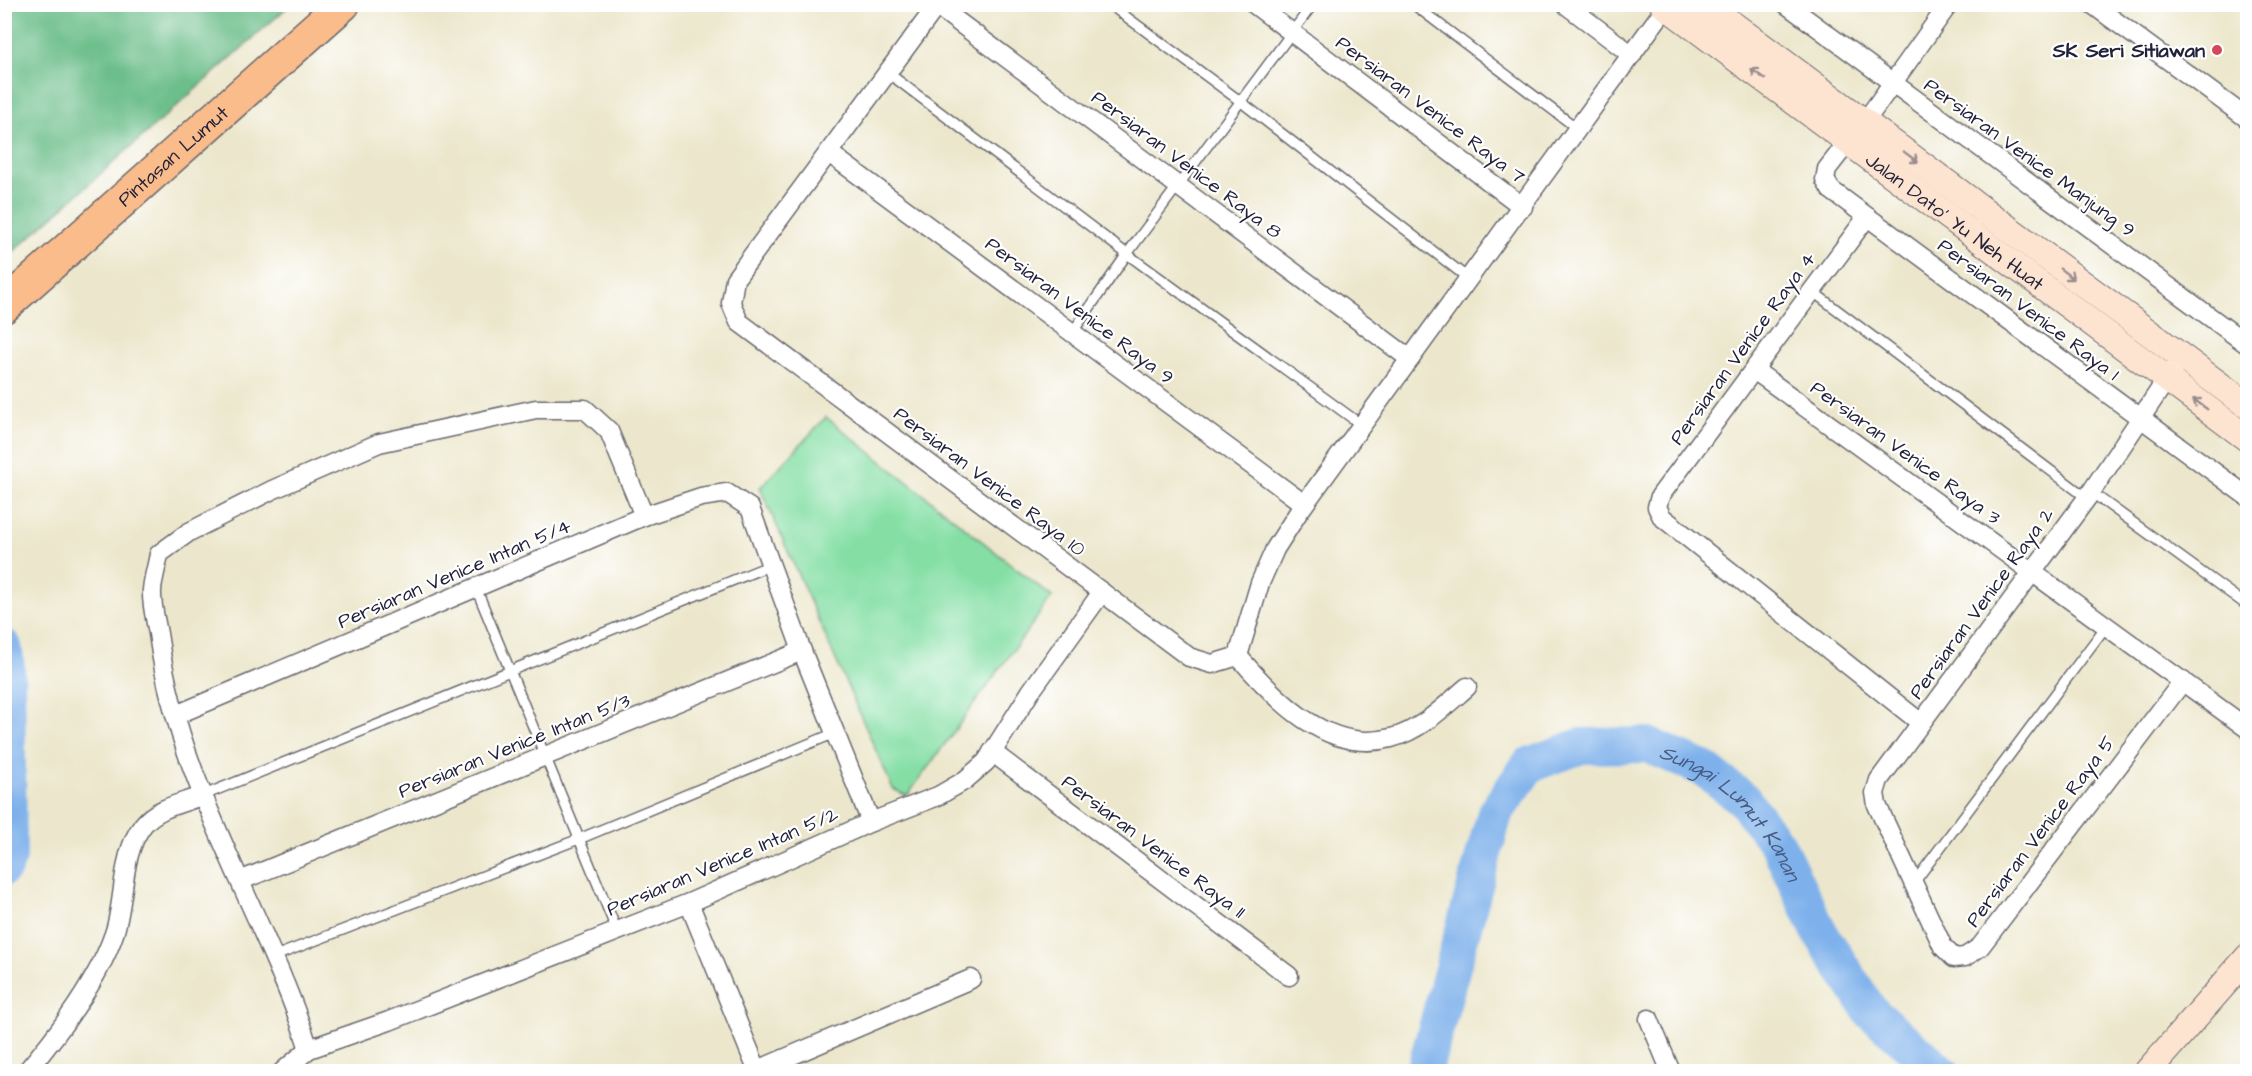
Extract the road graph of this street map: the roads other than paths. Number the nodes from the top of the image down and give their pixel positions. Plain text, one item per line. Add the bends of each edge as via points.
1 (343, 4) edge
2 (1109, 4) edge
3 (1254, 4) edge
4 (1313, 4) edge
5 (1413, 4) edge
6 (1565, 4) edge
7 (1705, 4) edge
8 (1786, 4) edge
9 (1949, 4) edge
10 (2092, 4) edge
11 (938, 5) edge
12 (1665, 6) edge
13 (1292, 33) junction
14 (1632, 55) junction
15 (887, 72) junction
16 (1892, 83) junction
17 (1240, 101) junction
18 (2247, 118) edge
19 (1579, 130) junction
20 (1856, 132) junction
21 (829, 153) junction
22 (1179, 186) junction
23 (1523, 207) junction
24 (1867, 217) junction
25 (1127, 254) junction
26 (1469, 279) junction
27 (1812, 291) junction
28 (4, 306) edge
29 (1072, 333) junction
30 (2247, 345) edge
31 (1410, 358) junction
32 (2182, 358) junction
33 (1754, 370) junction
34 (2167, 380) junction
35 (2247, 406) edge
36 (2140, 420) junction
37 (1364, 426) junction
38 (2247, 439) edge
39 (2089, 495) junction
40 (2247, 497) edge
41 (1304, 504) junction
42 (644, 516) junction
43 (771, 566) junction
44 (2031, 570) junction
45 (476, 588) junction
46 (1102, 592) junction
47 (2247, 606) edge
48 (2107, 626) junction
49 (802, 651) junction
50 (1238, 656) junction
51 (511, 673) junction
52 (2183, 681) junction
53 (1467, 687) dead end
54 (176, 715) junction
55 (1921, 723) junction
56 (2247, 729) edge
57 (835, 733) junction
58 (992, 752) junction
59 (545, 756) junction
60 (204, 795) junction
61 (871, 822) junction
62 (579, 839) junction
63 (242, 880) junction
64 (1913, 884) junction
65 (689, 903) junction
66 (616, 931) junction
67 (275, 956) junction
68 (2247, 957) edge
69 (1289, 976) dead end
70 (971, 979) dead end
71 (1649, 1019) dead end
72 (309, 1048) junction
73 (2247, 1063) edge
74 (26, 1071) edge
75 (282, 1071) edge
76 (756, 1071) edge
77 (1671, 1071) edge
78 (2147, 1071) edge
79 (2240, 1071) edge

1 - 28 highway, Pintasan Lumut
2 - 17 lane
3 - 13 street, Persiaran Venice Raya 7
4 - 13 lane
5 - 19 lane
6 - 14 street
7 - 20 main road, Jalan Dato' Yu Neh Huat
8 - 16 street, Persiaran Venice Manjung 9
9 - 16 street
10 - 18 street
11 - 15 street
11 - 22 street, Persiaran Venice Raya 8
12 - 14 street
20 -> 12 main road via 1794,101
13 - 17 lane
13 - 23 street, Persiaran Venice Raya 7
14 - 19 street
15 - 21 street
15 - 25 lane
16 - 20 street
16 - 30 street, Persiaran Venice Manjung 9
17 - 22 lane
17 - 26 lane
19 - 23 street
20 - 24 street, Persiaran Venice Raya 1 via 1827,170 1825,180 1831,190
20 -> 32 main road, Jalan Dato' Yu Neh Huat
20 - 34 main road, Jalan Dato' Yu Neh Huat via 1897,178
21 - 29 street, Persiaran Venice Raya 9
21 - 46 street, Persiaran Venice Raya 10 via 735,279 731,303 739,322
22 - 25 lane
22 - 31 street, Persiaran Venice Raya 8
23 - 26 street
24 - 27 street, Persiaran Venice Raya 4
24 - 36 street, Persiaran Venice Raya 1
25 - 29 lane
25 - 37 lane
26 - 31 street
27 - 33 street, Persiaran Venice Raya 4
27 - 39 lane
29 - 41 street, Persiaran Venice Raya 9
31 - 37 street
32 - 34 street, Persiaran Venice Raya 2
32 - 35 main road, Jalan Dato' Yu Neh Huat
33 - 44 street, Persiaran Venice Raya 3
33 - 55 street, Persiaran Venice Raya 4 via 1660,496 1657,507 1662,517
34 - 36 street, Persiaran Venice Raya 2
38 -> 34 main road, Jalan Dato' Yu Neh Huat
36 - 39 street, Persiaran Venice Raya 2
36 - 40 street, Persiaran Venice Raya 1
37 - 41 street
39 - 44 street, Persiaran Venice Raya 2
39 - 47 lane
41 - 50 street via 1275,549 1260,583
42 - 43 street, Persiaran Venice Intan 5/4 via 701,497 727,493 750,508
42 - 45 street, Persiaran Venice Intan 5/4
42 - 54 street via 609,431 585,409 536,410 379,443 272,490 189,532 159,554 152,591 163,666
43 - 49 street
43 - 51 lane
44 - 48 street, Persiaran Venice Raya 3
44 - 55 street, Persiaran Venice Raya 2
45 - 51 lane
45 - 54 street, Persiaran Venice Intan 5/4
46 - 50 street, Persiaran Venice Raya 10 via 1189,657 1212,664
46 - 58 street, Persiaran Venice Intan 5/2
48 - 52 street, Persiaran Venice Raya 3
48 - 64 lane
49 - 57 street
49 - 59 street, Persiaran Venice Intan 5/3
50 - 53 street via 1268,691 1296,713 1323,730 1355,741 1391,738 1421,724
51 - 59 lane
51 - 60 lane
52 - 56 street, Persiaran Venice Raya 3
52 - 64 street, Persiaran Venice Raya 5 via 1980,947 1965,957 1954,958 1943,947
54 - 60 street
55 - 64 street, Persiaran Venice Raya 2 via 1879,780 1875,793
57 - 61 street
57 - 62 lane
58 - 61 street, Persiaran Venice Intan 5/2 via 964,781 938,796
58 - 69 street, Persiaran Venice Raya 11
59 - 62 lane
59 - 63 street, Persiaran Venice Intan 5/3
60 - 63 street
60 - 74 street via 155,813 135,837 115,933 100,965 51,1042
61 - 65 street, Persiaran Venice Intan 5/2
62 - 66 lane
62 - 67 lane
63 - 67 street
65 - 66 street, Persiaran Venice Intan 5/2
65 - 76 street
66 - 72 street, Persiaran Venice Intan 5/2 via 389,1021
67 - 72 street
68 - 78 main road
70 - 76 street
71 - 77 street
72 - 75 street, Persiaran Venice Intan 5/2
73 - 79 lane

